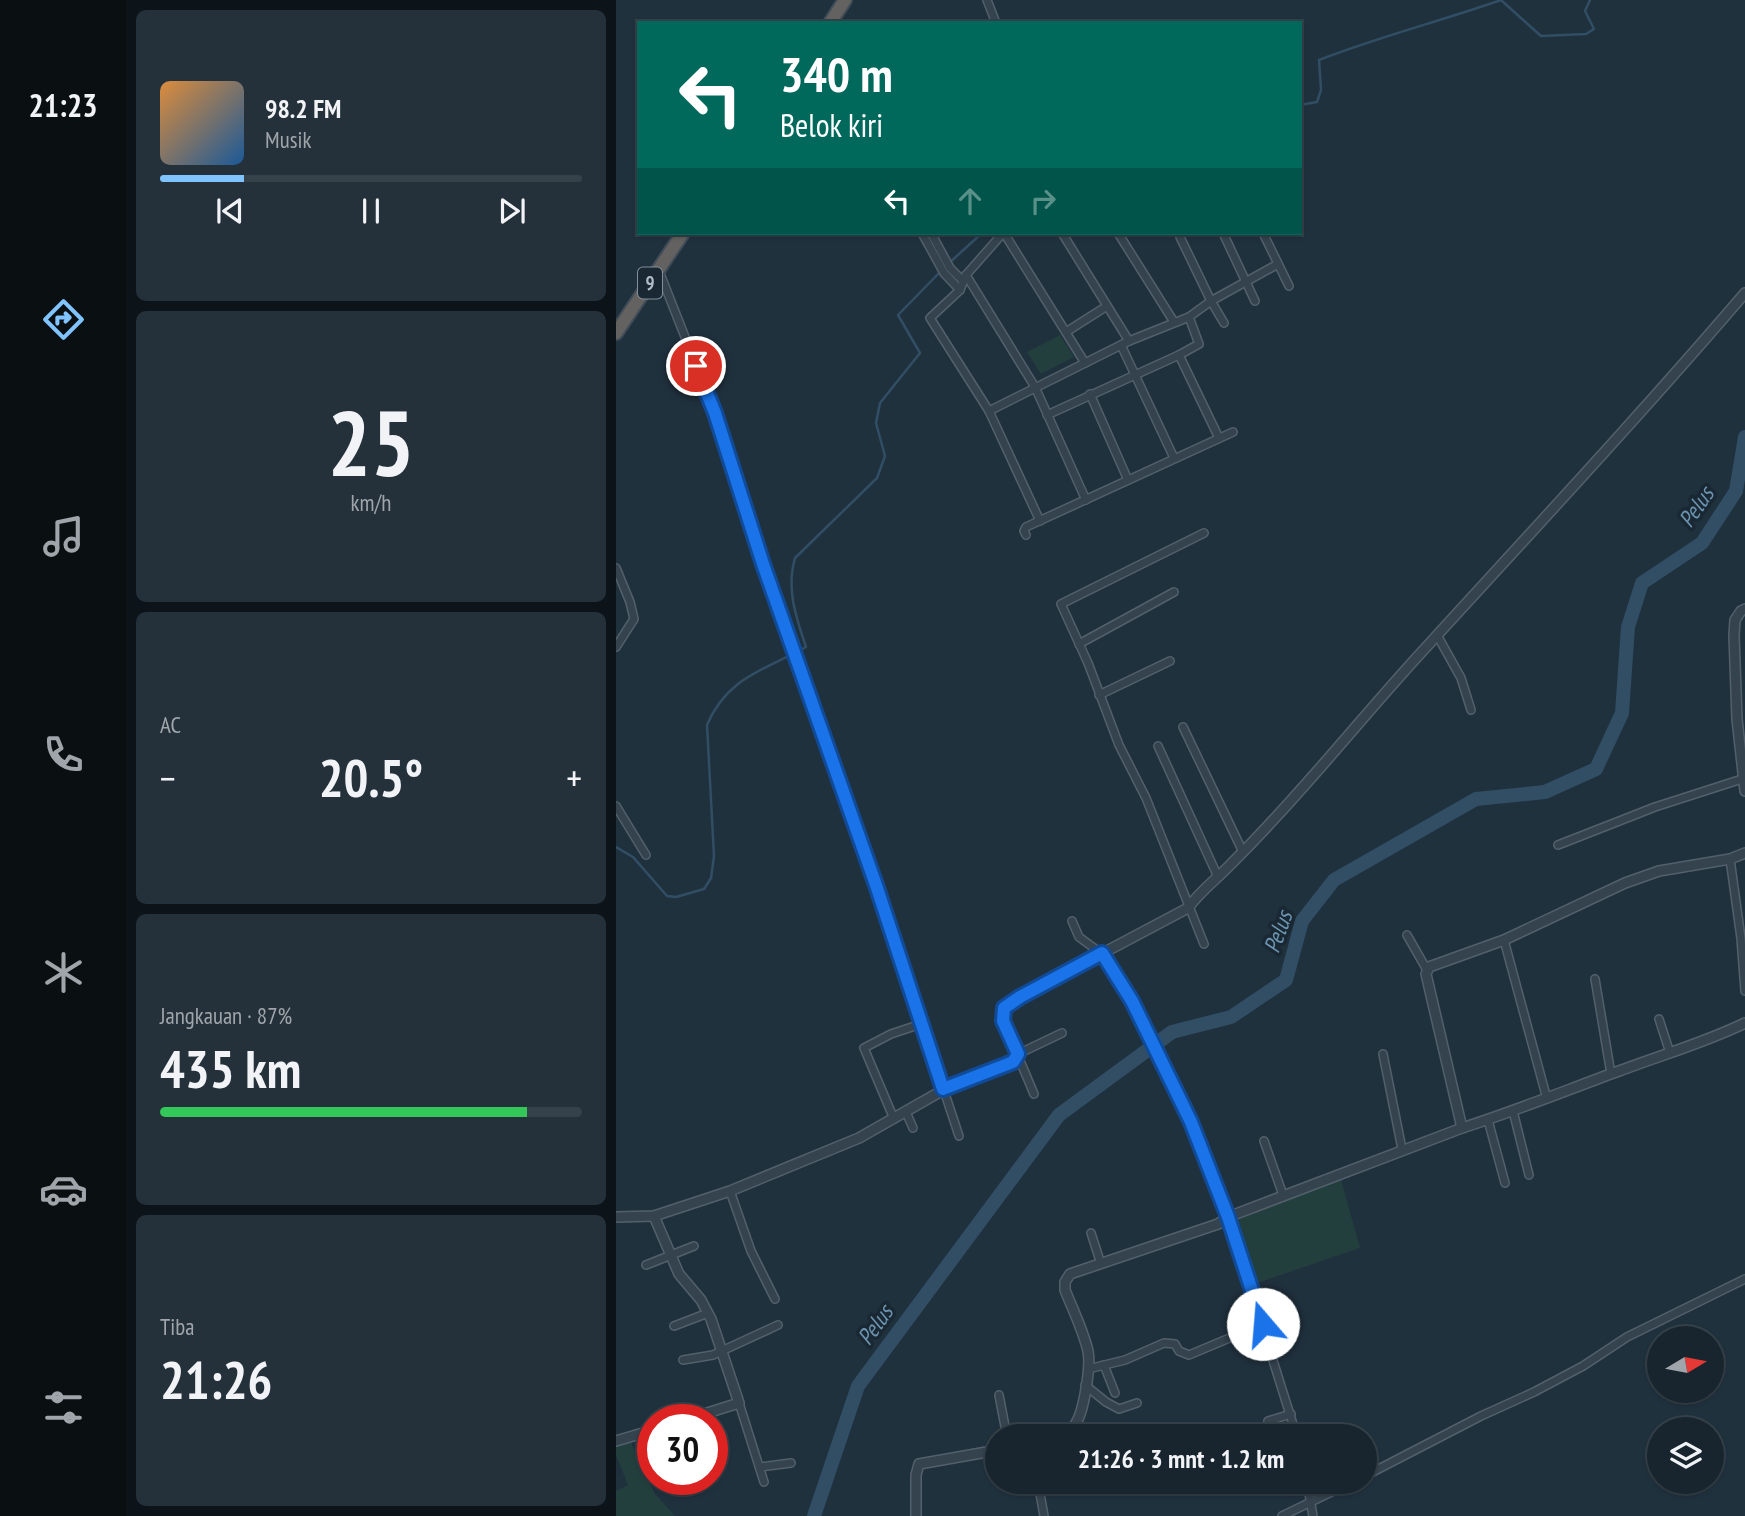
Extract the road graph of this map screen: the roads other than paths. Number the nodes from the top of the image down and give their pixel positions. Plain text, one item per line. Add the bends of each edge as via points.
1 (845, 0) edge
2 (987, 0) edge
3 (831, 21) edge
4 (995, 21) edge
5 (682, 235) edge
6 (923, 235) edge
7 (932, 235) edge
8 (1001, 235) edge
9 (1004, 235) edge
10 (1063, 235) edge
11 (1119, 235) edge
12 (1181, 235) edge
13 (1224, 235) edge
14 (1264, 235) edge
15 (941, 260) junction
16 (1278, 264) junction
17 (947, 270) junction
18 (659, 271) junction
19 (965, 278) junction
20 (1246, 281) junction
21 (1289, 286) dead end
22 (960, 290) junction
23 (1745, 293) edge
24 (1255, 301) dead end
25 (1210, 302) junction
26 (1107, 306) junction
27 (1189, 317) junction
28 (1174, 322) junction
29 (1224, 323) dead end
30 (1066, 332) junction
31 (616, 333) edge
32 (1125, 343) junction
33 (1179, 355) junction
34 (1085, 363) junction
35 (1136, 373) junction
36 (1035, 387) junction
37 (1090, 394) junction
38 (989, 411) junction
39 (1047, 415) junction
40 (1233, 432) dead end
41 (1219, 438) junction
42 (1174, 458) junction
43 (1128, 480) junction
44 (1086, 500) junction
45 (1040, 521) junction
46 (1204, 533) dead end
47 (1026, 535) dead end
48 (616, 568) edge
49 (1174, 592) dead end
50 (1745, 609) edge
51 (1437, 635) junction
52 (1079, 644) junction
53 (616, 647) edge
54 (1170, 661) dead end
55 (1099, 695) junction
56 (1471, 710) dead end
57 (1741, 719) edge
58 (1183, 727) dead end
59 (1158, 746) dead end
60 (1742, 779) junction
61 (1745, 791) edge
62 (616, 806) edge
63 (1559, 845) dead end
64 (1242, 852) junction
65 (1745, 853) edge
66 (646, 855) dead end
67 (1730, 859) junction
68 (1218, 877) junction
69 (1188, 908) junction
70 (1072, 921) dead end
71 (1407, 935) dead end
72 (1743, 938) edge
73 (1504, 940) junction
74 (1204, 944) dead end
75 (1100, 955) junction
76 (1427, 970) junction
77 (1595, 979) dead end
78 (1745, 991) edge
79 (1659, 1019) dead end
80 (1745, 1023) edge
81 (921, 1024) junction
82 (1062, 1032) dead end
83 (1670, 1053) junction
84 (1383, 1054) dead end
85 (1018, 1055) junction
86 (1611, 1074) junction
87 (943, 1089) junction
88 (1034, 1094) dead end
89 (1547, 1099) junction
90 (1513, 1111) junction
91 (906, 1112) junction
92 (894, 1119) junction
93 (1488, 1120) junction
94 (913, 1128) dead end
95 (1462, 1128) junction
96 (959, 1136) dead end
97 (1264, 1141) dead end
98 (1402, 1149) junction
99 (1530, 1175) dead end
100 (1505, 1182) dead end
101 (730, 1191) junction
102 (1283, 1195) junction
103 (654, 1216) junction
104 (616, 1217) edge
105 (1228, 1217) junction
106 (1091, 1233) dead end
107 (694, 1246) dead end
108 (670, 1255) junction
109 (1101, 1264) junction
110 (646, 1265) dead end
111 (1745, 1279) edge
112 (775, 1298) dead end
113 (708, 1313) junction
114 (1263, 1324) junction
115 (778, 1325) dead end
116 (674, 1326) dead end
117 (723, 1350) junction
118 (683, 1360) dead end
119 (1104, 1365) junction
120 (1088, 1370) junction
121 (1086, 1385) junction
122 (1115, 1393) dead end
123 (999, 1395) dead end
124 (739, 1403) junction
125 (1137, 1403) dead end
126 (728, 1406) edge
127 (1291, 1413) junction
128 (1268, 1421) dead end
129 (1005, 1424) edge
130 (1075, 1424) edge
131 (1294, 1424) edge
132 (637, 1435) edge
133 (616, 1441) edge
134 (985, 1452) edge
135 (791, 1463) dead end
136 (760, 1467) junction
137 (1377, 1470) edge
138 (764, 1482) dead end
139 (1040, 1494) edge
140 (1309, 1494) edge
141 (1329, 1494) edge
142 (1311, 1503) junction
143 (916, 1516) edge
144 (1044, 1516) edge
145 (1282, 1516) edge
146 (1313, 1516) edge

1 - 3 highway
2 - 4 street
5 - 18 highway, 9
6 - 15 street
7 - 15 street
8 - 19 street
9 - 30 street
10 - 26 street
11 - 28 street
12 - 25 street
13 - 20 street
14 - 16 street
15 - 17 street
16 - 20 street
16 - 21 street
17 - 19 street
17 - 22 street
18 - 31 highway, 9
18 - 81 street via 715,413
19 - 22 street
19 - 36 street
20 - 24 street
20 - 25 street
22 - 38 street via 930,321
23 - 51 street
25 - 27 street
25 - 29 street
26 - 30 street
26 - 32 street
27 - 28 street
27 - 33 street via 1199,344
28 - 32 street
30 - 34 street
32 - 34 street
32 - 35 street
33 - 35 street
33 - 41 street
34 - 36 street
35 - 37 street
35 - 42 street
36 - 38 street
36 - 39 street
37 - 39 street
37 - 43 street
38 - 45 street
39 - 44 street
40 - 41 street
41 - 42 street
42 - 43 street
43 - 44 street
44 - 45 street
45 - 47 street via 1026,527
46 - 52 street via 1061,604
48 - 53 street via 634,619
49 - 52 street
50 - 57 street via 1734,625
51 - 56 street via 1461,678
51 - 64 street
52 - 55 street
54 - 55 street
55 - 69 street via 1146,797
57 - 60 street
58 - 64 street
59 - 68 street
60 - 61 street
60 - 63 street
62 - 66 street
64 - 68 street
65 - 67 street
67 - 72 street
67 - 73 street via 1659,871 1625,883
68 - 69 street
69 - 74 street
69 - 75 street
70 - 75 street via 1079,937
71 - 76 street
72 - 78 street
73 - 76 street
73 - 89 street
75 - 85 street via 1004,1008 1003,1021
75 - 105 street via 1144,1025 1191,1122
76 - 95 street
77 - 86 street
79 - 83 street
80 - 83 street
81 - 87 street
81 - 92 street via 864,1048
82 - 85 street
83 - 86 street
84 - 98 street
85 - 87 street via 1005,1066
85 - 88 street
86 - 89 street
87 - 91 street
87 - 96 street
89 - 90 street
90 - 93 street
90 - 99 street
91 - 92 street
91 - 94 street
92 - 101 street via 826,1153
93 - 95 street
93 - 100 street
95 - 98 street
97 - 102 street
98 - 102 street
101 - 103 street
101 - 112 street via 751,1251
102 - 105 street
103 - 104 street
103 - 108 street
105 - 109 street
105 - 114 street
106 - 109 street
107 - 108 street
108 - 110 street
108 - 113 street
109 - 120 street via 1070,1274 1065,1282 1088,1350
111 - 137 street via 1627,1336 1583,1366
113 - 116 street
113 - 117 street
114 - 119 street via 1189,1355 1167,1342
114 - 127 street
115 - 117 street
117 - 118 street
117 - 124 street
119 - 120 street
119 - 122 street
120 - 121 street
121 - 125 street via 1119,1409
121 - 130 street
123 - 129 street
124 - 126 street
124 - 136 street
127 - 128 street
127 - 131 street
132 - 133 street
134 - 143 street via 919,1464
135 - 136 street
136 - 138 street
139 - 144 street
140 - 142 street
141 - 142 street
142 - 145 street
142 - 146 street

